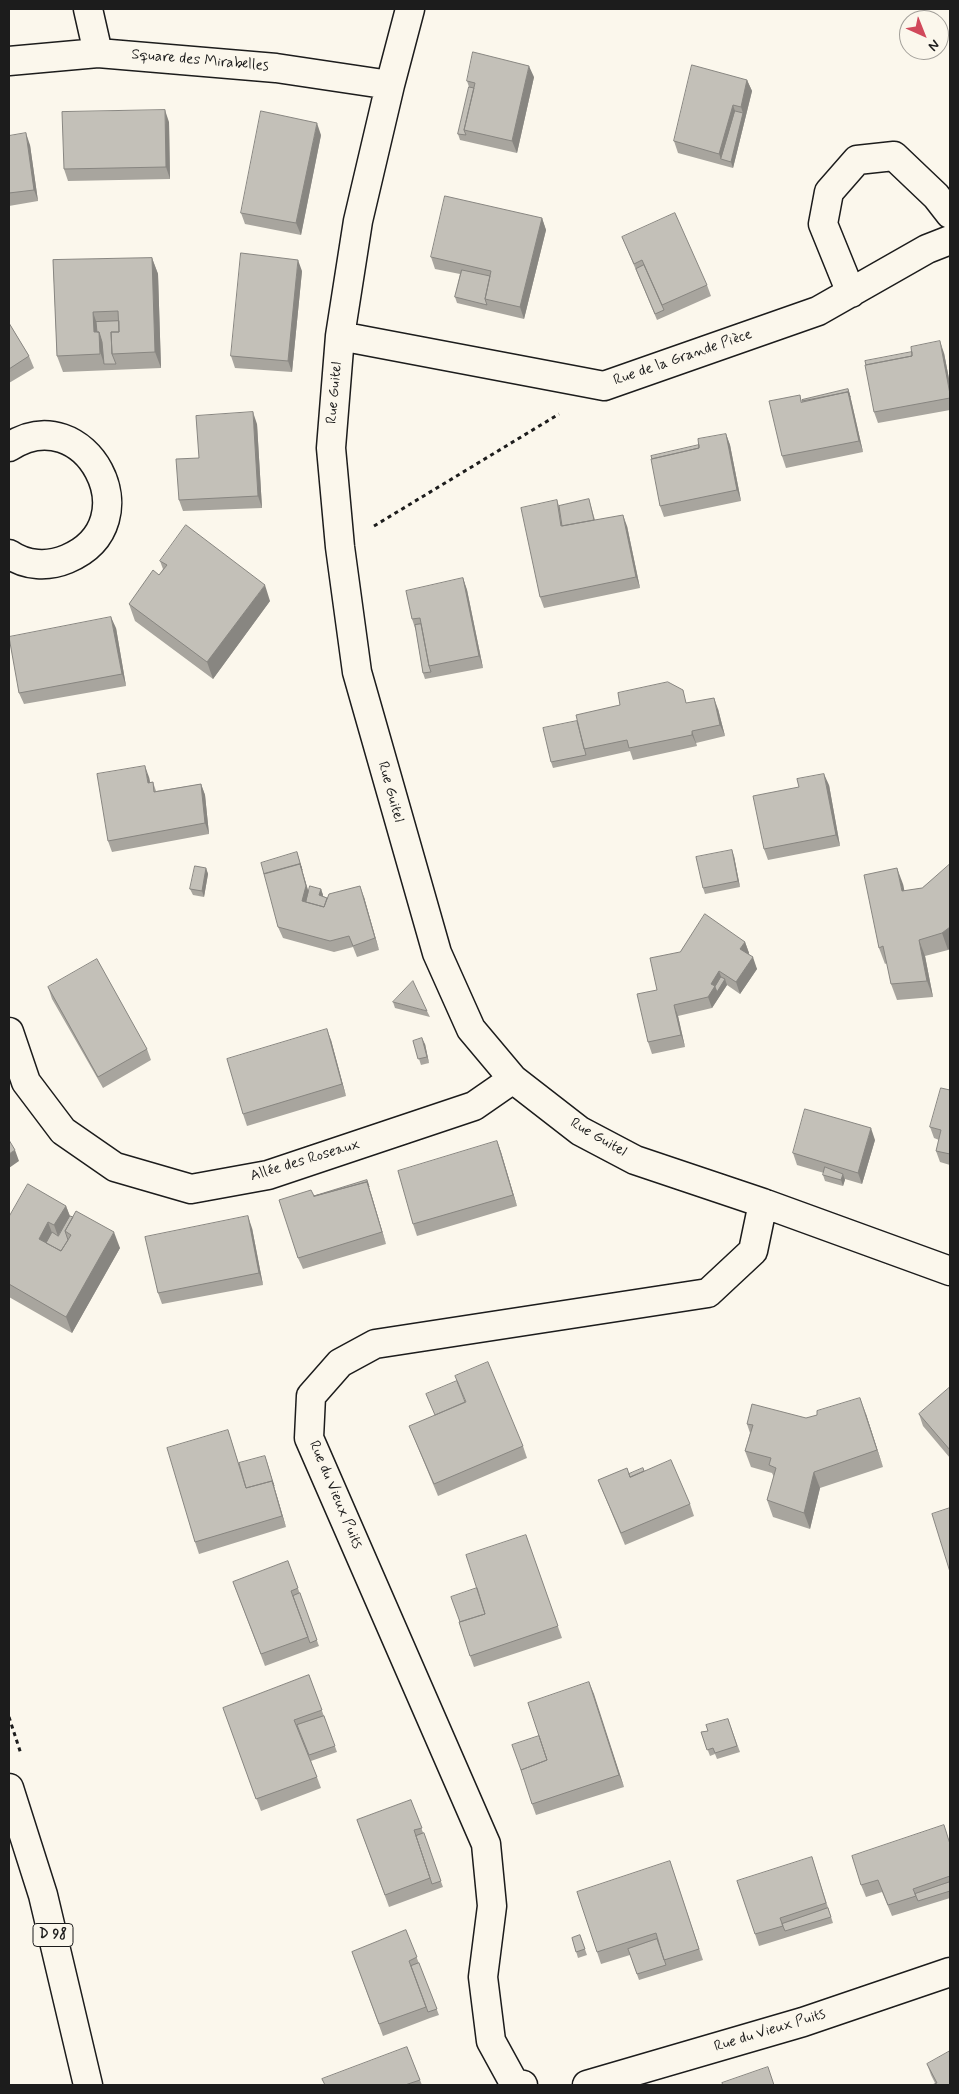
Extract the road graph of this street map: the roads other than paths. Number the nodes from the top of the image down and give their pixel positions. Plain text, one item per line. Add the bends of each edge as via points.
1 (88, 9) edge
2 (410, 9) edge
3 (98, 53) junction
4 (9, 61) edge
5 (390, 85) junction
6 (950, 214) edge
7 (950, 240) edge
8 (851, 292) junction
9 (340, 336) junction
10 (9, 447) edge
11 (9, 554) edge
12 (9, 1032) edge
13 (512, 1079) junction
14 (763, 1203) junction
15 (950, 1271) edge
16 (9, 1788) edge
17 (950, 1972) edge
18 (88, 2085) edge
19 (523, 2085) edge
20 (587, 2085) edge

1 - 3 street
2 - 5 street, Rue Guitel
3 - 4 street, Square des Mirabelles
3 - 5 street, Square des Mirabelles via 276,68
5 - 9 street, Rue Guitel via 358,222
6 - 8 street via 894,156 858,160 829,192 823,224
7 - 8 street, Rue de la Grande Pièce via 927,249
8 - 9 street, Rue de la Grande Pièce via 818,311 604,386
9 - 13 street, Rue Guitel via 331,448 357,672 437,953 471,1029
10 - 11 street via 18,441 39,436 61,438 80,447 95,462 105,481 108,502 104,523 93,541 77,555 58,563 38,565 16,560
12 - 13 street, Allée des Roseaux via 26,1082 63,1130 116,1167 190,1189 268,1175 474,1106
13 - 14 street, Rue Guitel via 580,1131 635,1160
14 - 15 street, Rue Guitel
14 - 19 street, Rue du Vieux Puits via 753,1250 708,1293 375,1344 340,1363 311,1396 310,1438 486,1844 492,1906 483,1977 491,2041 514,2082
16 - 18 street, D 98 via 44,1895
17 - 20 street, Rue du Vieux Puits via 803,2022

